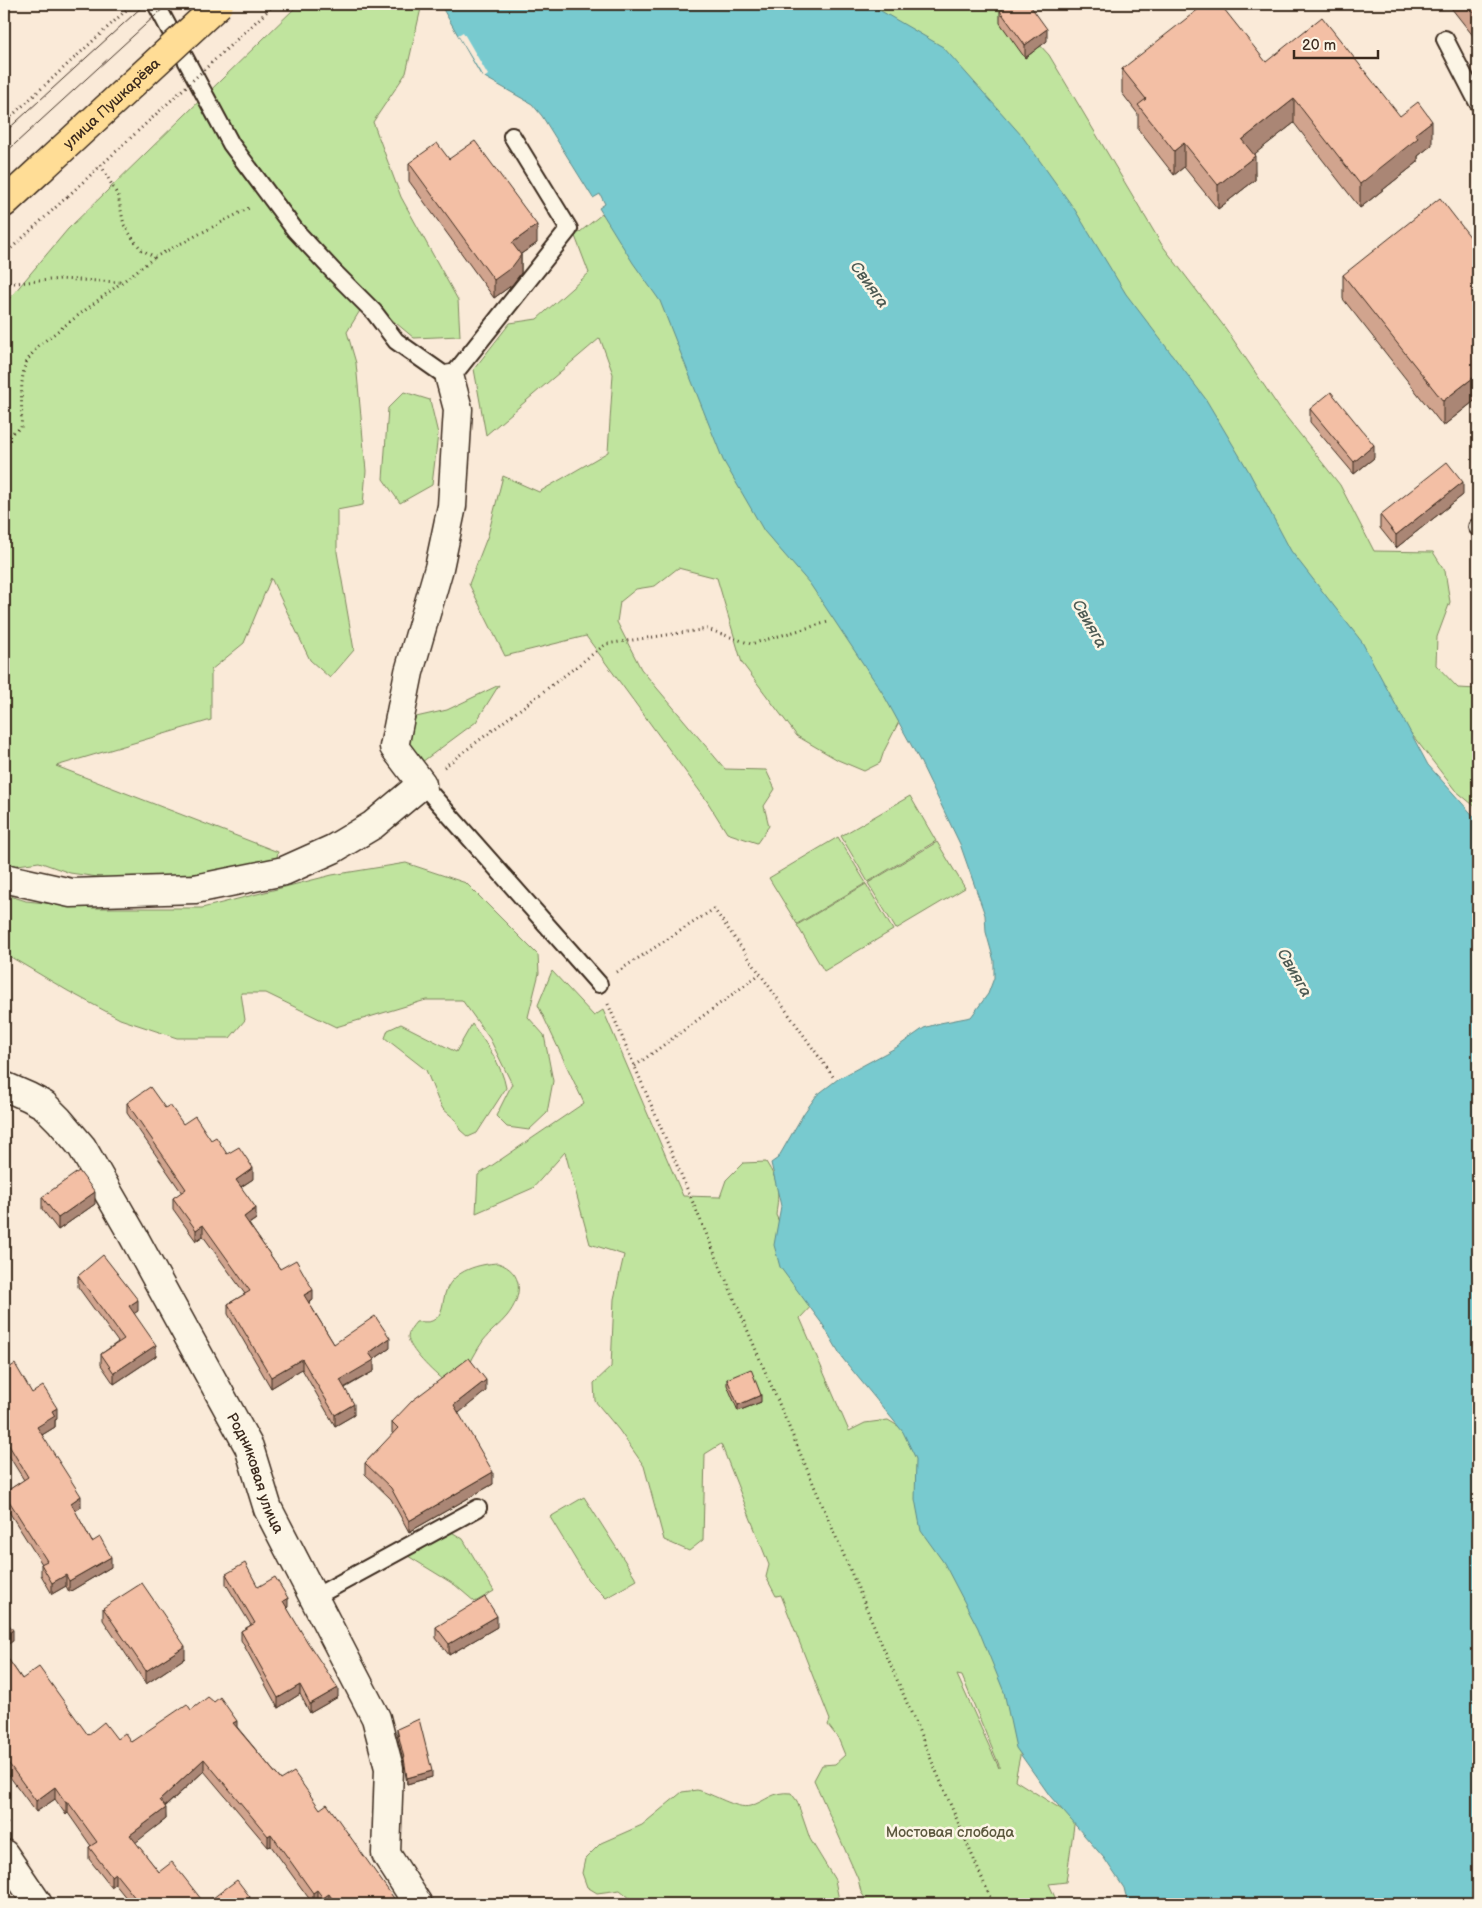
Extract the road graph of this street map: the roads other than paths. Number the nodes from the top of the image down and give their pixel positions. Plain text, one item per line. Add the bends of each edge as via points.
1 (156, 4) edge
2 (219, 4) edge
3 (1445, 39) dead end
4 (1478, 103) edge
5 (512, 136) dead end
6 (4, 203) edge
7 (450, 379) junction
8 (422, 784) junction
9 (4, 878) edge
10 (599, 984) road end
11 (4, 1086) edge
12 (478, 1508) dead end
13 (313, 1598) junction
14 (4, 1854) edge
15 (38, 1904) edge
16 (418, 1904) edge

1 - 7 lane via 231,144 295,230 374,312 396,341
2 - 6 main road, улица Пушкарёва, bridge
3 - 4 lane
5 - 7 lane via 569,229
7 - 8 street via 458,409 452,506 439,568 409,672 394,746
8 - 9 street via 373,824 333,849 284,871 195,889 71,893
8 - 10 lane
11 - 13 street, Родниковая улица via 44,1105 82,1148 249,1448 268,1509
12 - 13 lane
13 - 16 street, Родниковая улица via 376,1718 389,1768 386,1854
14 - 15 street

